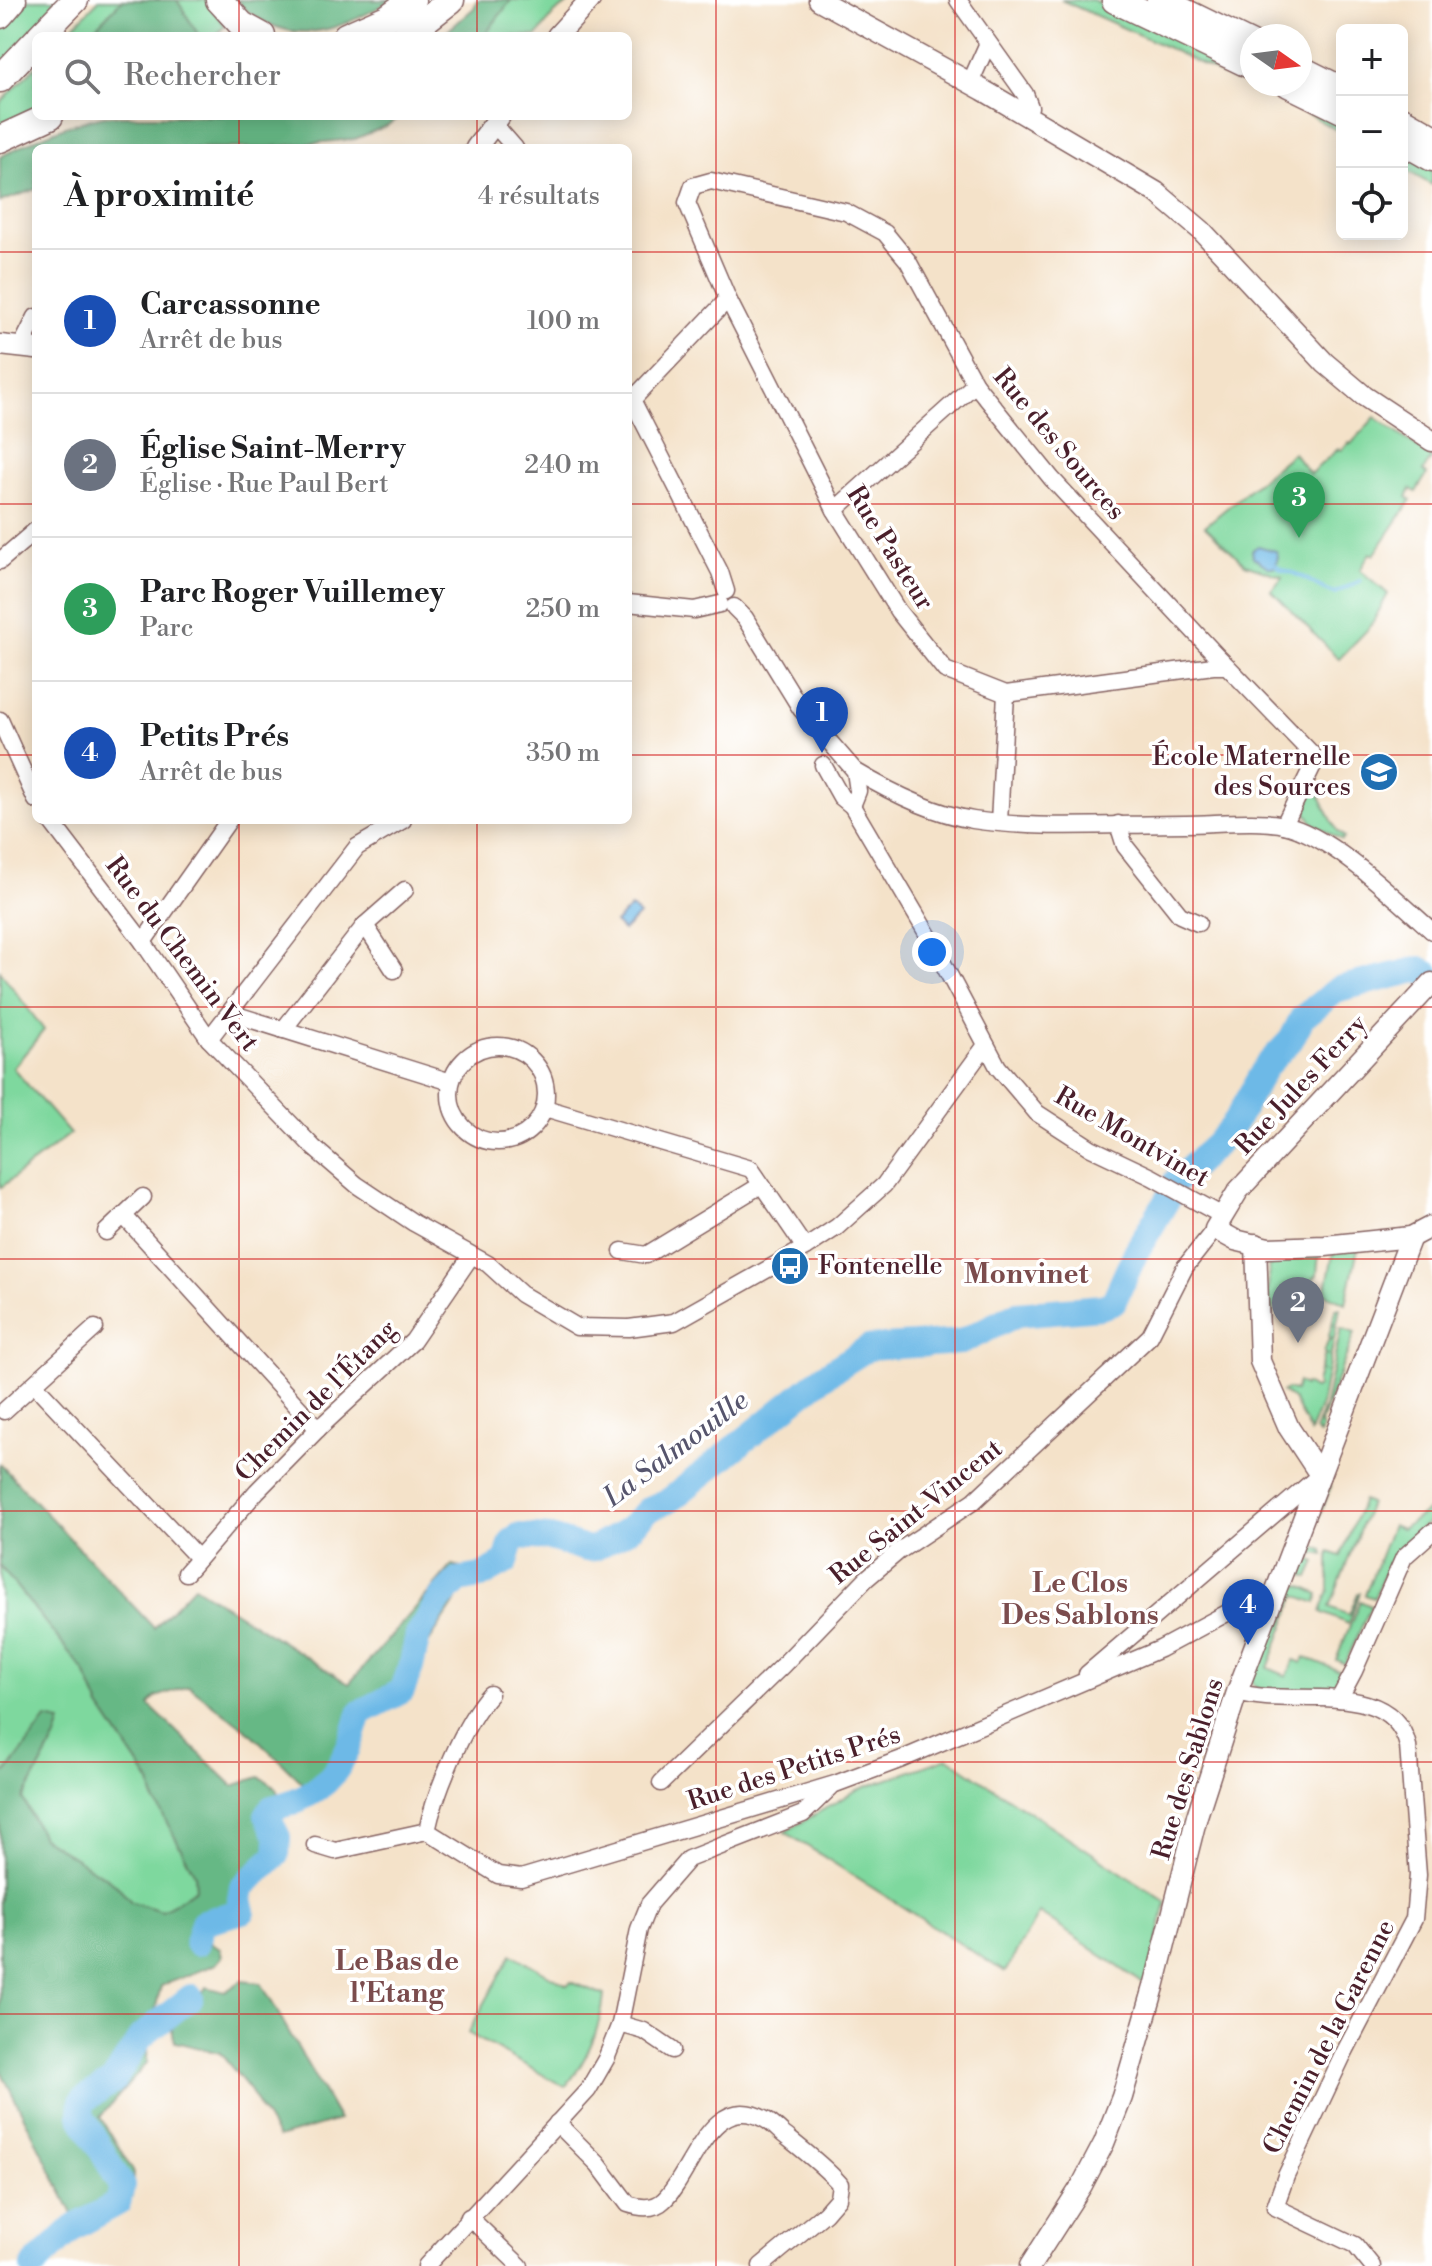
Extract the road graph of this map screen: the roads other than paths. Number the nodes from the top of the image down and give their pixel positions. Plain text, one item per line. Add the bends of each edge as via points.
1 (13, 0) edge
2 (75, 0) edge
3 (219, 0) edge
4 (412, 0) edge
5 (451, 0) edge
6 (590, 0) edge
7 (819, 0) edge
8 (958, 0) edge
9 (1115, 0) edge
10 (1160, 0) edge
11 (1188, 8) edge
12 (0, 15) edge
13 (44, 32) edge
14 (255, 32) edge
15 (355, 32) edge
16 (410, 32) edge
17 (561, 32) edge
18 (1240, 38) edge
19 (988, 43) junction
20 (32, 45) edge
21 (1240, 60) edge
22 (1312, 75) edge
23 (0, 79) edge
24 (970, 83) junction
25 (1336, 87) edge
26 (1312, 95) edge
27 (1336, 107) edge
28 (1026, 115) junction
29 (41, 120) edge
30 (497, 120) edge
31 (1408, 123) edge
32 (1432, 137) edge
33 (0, 139) edge
34 (479, 144) edge
35 (512, 144) edge
36 (1408, 144) edge
37 (1432, 158) edge
38 (693, 186) joint
39 (728, 299) junction
40 (32, 324) edge
41 (19, 347) edge
42 (975, 384) junction
43 (632, 394) edge
44 (632, 400) edge
45 (1432, 441) edge
46 (835, 510) junction
47 (32, 533) edge
48 (0, 561) edge
49 (727, 601) junction
50 (632, 603) edge
51 (1227, 666) junction
52 (1006, 694) junction
53 (0, 720) edge
54 (823, 765) dead end
55 (855, 771) junction
56 (32, 791) edge
57 (852, 806) junction
58 (999, 822) junction
59 (53, 824) edge
60 (226, 824) edge
61 (396, 824) edge
62 (1118, 824) junction
63 (1284, 825) junction
64 (405, 890) dead end
65 (1198, 923) dead end
66 (365, 925) junction
67 (1432, 931) edge
68 (143, 942) junction
69 (394, 970) dead end
70 (1432, 983) edge
71 (230, 1013) junction
72 (283, 1030) junction
73 (209, 1039) junction
74 (986, 1045) junction
75 (451, 1082) junction
76 (545, 1108) junction
77 (761, 1185) junction
78 (143, 1197) dead end
79 (124, 1216) junction
80 (1218, 1222) junction
81 (1432, 1226) edge
82 (106, 1232) dead end
83 (1411, 1237) junction
84 (1256, 1244) junction
85 (805, 1248) junction
86 (622, 1251) dead end
87 (471, 1256) junction
88 (95, 1328) dead end
89 (34, 1384) junction
90 (4, 1411) dead end
91 (318, 1429) junction
92 (1320, 1475) junction
93 (1432, 1532) edge
94 (198, 1558) junction
95 (186, 1573) dead end
96 (1271, 1601) junction
97 (1076, 1684) junction
98 (1237, 1692) junction
99 (490, 1694) dead end
100 (1339, 1699) junction
101 (661, 1783) dead end
102 (835, 1784) junction
103 (427, 1831) junction
104 (315, 1845) dead end
105 (620, 2024) junction
106 (672, 2050) dead end
107 (557, 2123) junction
108 (469, 2217) junction
109 (426, 2266) edge
110 (520, 2266) edge
111 (761, 2266) edge
112 (1030, 2266) edge
113 (1372, 2266) edge

1 - 12 main road
2 - 13 main road
3 - 14 main road
4 - 15 main road
5 - 16 main road
6 - 17 street
7 - 24 street
8 - 19 street
9 - 21 main road
10 - 11 main road
11 - 18 main road
19 - 24 street
19 - 28 street via 1025,94 1030,107
20 - 23 main road
22 - 25 main road
24 - 28 street
26 - 27 main road
28 - 45 street via 1156,192 1202,231 1325,363
29 - 33 main road
30 - 34 street
30 - 35 street
31 - 32 main road
36 - 37 main road
38 - 39 street, Rue Pasteur via 687,203
38 - 42 street, Rue des Sources via 711,181 846,212 885,233 908,261
39 - 43 street
39 - 46 street, Rue Pasteur
40 - 41 street
42 - 46 street
42 - 51 street, Rue des Sources via 1052,479
44 - 49 street via 720,572
46 - 52 street, Rue Pasteur via 898,611 945,670
47 - 48 street
49 - 50 street via 694,610
49 - 55 street via 745,618 807,718
51 - 52 street, Rue Pasteur
51 - 63 street, Rue des Sources via 1312,754 1314,763
52 - 58 street
53 - 56 street
54 - 57 street, Rue Montvinet
55 - 57 street via 858,791
55 - 58 street via 944,813
57 - 74 street, Rue Montvinet
58 - 62 street
59 - 68 street, Rue du Chemin Vert
60 - 68 street
61 - 71 street via 357,847
62 - 63 street
62 - 65 street via 1125,846 1180,915
63 - 67 street via 1347,858
64 - 66 street
66 - 69 street
66 - 72 street
68 - 73 street, Rue du Chemin Vert
70 - 80 street, Rue Jules Ferry via 1238,1191
71 - 72 street
71 - 73 street
72 - 75 street
73 - 87 street, Rue du Chemin Vert via 357,1185
74 - 80 street, Rue Montvinet via 1037,1113 1091,1148 1191,1197
74 - 85 street, Rue du Chemin Vert via 884,1185
75 - 76 street via 454,1115 464,1128 486,1140 526,1135
75 - 76 street via 467,1056 481,1048 511,1047 526,1053 545,1077
76 - 77 street via 751,1169
77 - 85 street
77 - 86 street via 646,1255
78 - 79 street
79 - 82 street
79 - 91 street
80 - 84 street via 1235,1240
80 - 101 street, Rue Saint-Vincent via 1185,1267 1150,1336 974,1501 866,1579
81 - 83 street
83 - 84 street via 1325,1246
83 - 92 street, Rue des Sablons
84 - 92 street via 1260,1361 1289,1428
85 - 87 street, Rue du Chemin Vert via 674,1322 629,1328 577,1327
87 - 91 street, Chemin de l'Étang via 413,1341
88 - 89 street
89 - 90 street
89 - 94 street
91 - 94 street, Chemin de l'Étang
92 - 96 street, Rue des Sablons
92 - 97 street, Rue des Petits Prés
93 - 100 street via 1404,1557
94 - 95 street, Chemin de l'Étang
96 - 97 street, Rue des Petits Prés via 1255,1598 1160,1649
96 - 98 street, Rue des Sablons
97 - 102 street, Rue des Petits Prés
98 - 100 street, Chemin de la Garenne
98 - 112 street, Rue des Sablons via 1197,1816 1122,2097 1082,2185
99 - 103 street via 475,1710
100 - 113 street, Chemin de la Garenne via 1385,1711 1404,1730 1418,1899 1405,1940 1336,2069 1275,2207 1355,2245
102 - 103 street, Rue des Petits Prés via 519,1878 498,1875
102 - 105 street via 803,1814 688,1859 642,1916
103 - 104 street via 335,1851
105 - 106 street via 644,2031
105 - 107 street via 588,2090
107 - 108 street
107 - 111 street via 628,2204 649,2208 663,2201 712,2127 726,2116 763,2118 840,2184 838,2198 825,2213
108 - 109 street
108 - 110 street

